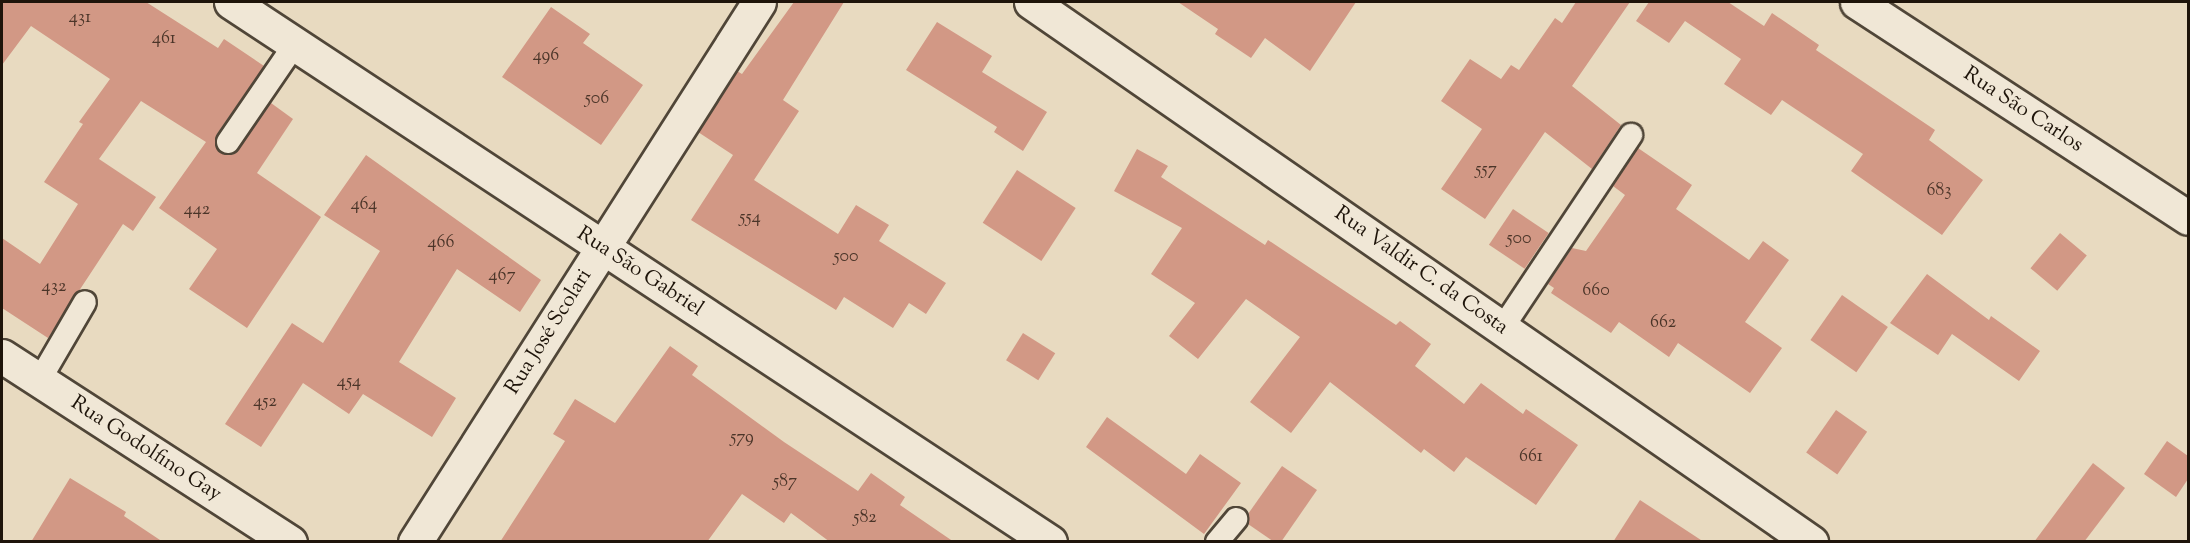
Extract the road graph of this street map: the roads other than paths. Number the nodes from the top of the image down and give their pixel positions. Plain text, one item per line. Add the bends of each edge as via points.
1 (231, 2) edge
2 (759, 2) edge
3 (1032, 2) edge
4 (1857, 2) edge
5 (294, 44) junction
6 (1631, 135) dead end
7 (228, 142) dead end
8 (2188, 218) edge
9 (603, 247) junction
10 (85, 302) dead end
11 (1503, 327) junction
12 (2, 356) edge
13 (39, 381) junction
14 (1236, 519) dead end
15 (290, 542) edge
16 (415, 542) edge
17 (1050, 542) edge
18 (1217, 542) edge
19 (1811, 542) edge

1 - 5 street, Rua São Gabriel
2 - 9 street, Rua José Scolari
3 - 11 street, Rua Valdir C. da Costa
4 - 8 street, Rua São Carlos
5 - 7 lane
5 - 9 street, Rua São Gabriel
6 - 11 lane
9 - 16 street, Rua José Scolari
9 - 17 street, Rua São Gabriel
10 - 13 lane
11 - 19 street, Rua Valdir C. da Costa
12 - 13 street, Rua Godolfino Gay
13 - 15 street, Rua Godolfino Gay
14 - 18 lane

